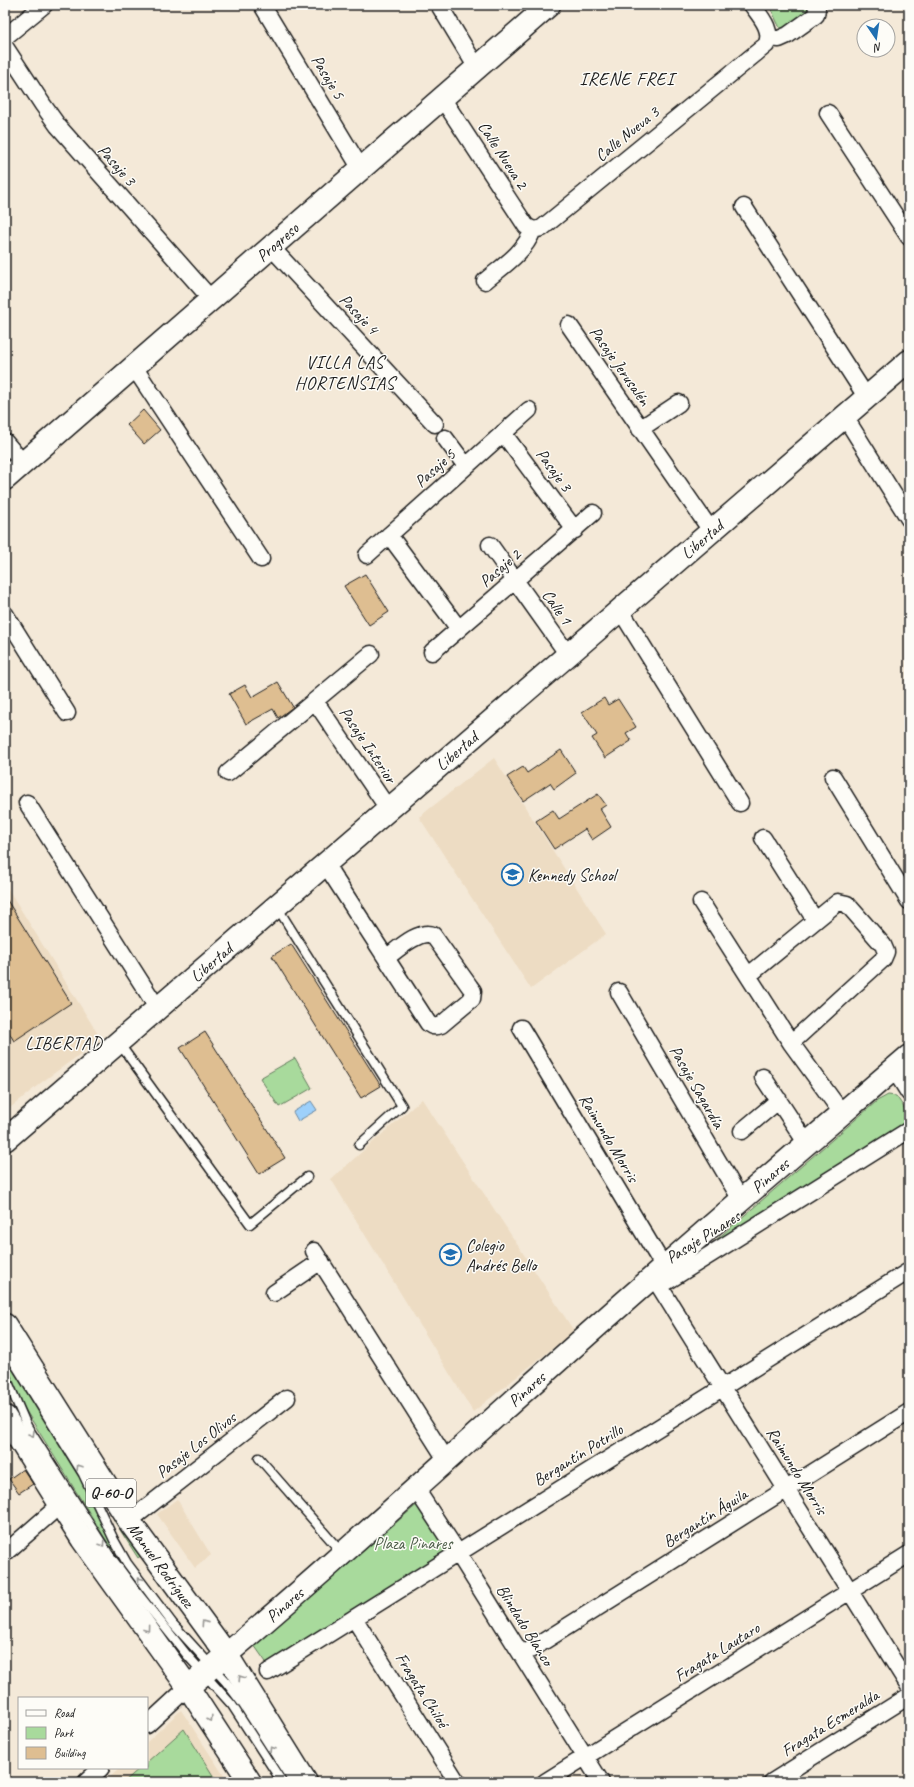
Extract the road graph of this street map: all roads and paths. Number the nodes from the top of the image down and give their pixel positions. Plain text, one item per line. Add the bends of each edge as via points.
1 (44, 5) edge
2 (262, 5) edge
3 (439, 5) edge
4 (549, 5) edge
5 (758, 7) edge
6 (817, 9) edge
7 (5, 37) edge
8 (769, 38) junction
9 (5, 47) edge
10 (477, 68) junction
11 (442, 98) junction
12 (828, 112) dead end
13 (361, 169) junction
14 (744, 207) dead end
15 (533, 230) junction
16 (909, 237) edge
17 (271, 247) junction
18 (485, 281) dead end
19 (211, 299) junction
20 (569, 325) dead end
21 (909, 362) edge
22 (134, 366) junction
23 (867, 398) junction
24 (679, 403) dead end
25 (529, 410) dead end
26 (845, 417) junction
27 (435, 424) dead end
28 (640, 429) junction
29 (503, 433) junction
30 (444, 438) dead end
31 (5, 442) edge
32 (23, 463) junction
33 (466, 466) junction
34 (5, 479) edge
35 (593, 513) dead end
36 (909, 519) edge
37 (574, 530) junction
38 (712, 532) junction
39 (390, 535) junction
40 (490, 545) dead end
41 (367, 555) dead end
42 (261, 559) dead end
43 (515, 581) junction
44 (621, 611) junction
45 (5, 614) edge
46 (459, 629) junction
47 (432, 652) dead end
48 (371, 654) dead end
49 (569, 656) junction
50 (315, 701) junction
51 (67, 713) dead end
52 (228, 773) dead end
53 (833, 777) dead end
54 (27, 803) dead end
55 (740, 804) dead end
56 (389, 810) junction
57 (763, 838) dead end
58 (326, 864) junction
59 (909, 901) edge
60 (701, 902) dead end
61 (276, 907) junction
62 (815, 920) junction
63 (386, 958) junction
64 (749, 975) junction
65 (619, 992) dead end
66 (158, 1009) junction
67 (521, 1028) dead end
68 (118, 1043) junction
69 (791, 1043) junction
70 (901, 1062) edge
71 (763, 1077) dead end
72 (909, 1093) edge
73 (779, 1100) junction
74 (842, 1114) junction
75 (909, 1130) edge
76 (742, 1131) dead end
77 (5, 1140) edge
78 (807, 1144) junction
79 (359, 1145) dead end
80 (307, 1177) dead end
81 (741, 1200) junction
82 (909, 1270) edge
83 (659, 1276) junction
84 (274, 1293) dead end
85 (5, 1324) edge
86 (5, 1348) edge
87 (5, 1376) edge
88 (723, 1387) junction
89 (287, 1398) dead end
90 (909, 1412) edge
91 (5, 1417) edge
92 (259, 1458) dead end
93 (446, 1461) junction
94 (416, 1489) junction
95 (786, 1489) junction
96 (60, 1505) junction
97 (129, 1521) junction
98 (5, 1553) edge
99 (458, 1553) junction
100 (342, 1554) junction
101 (909, 1554) edge
102 (850, 1591) junction
103 (354, 1618) junction
104 (522, 1655) junction
105 (208, 1670) junction
106 (268, 1672) dead end
107 (909, 1686) edge
108 (909, 1696) edge
109 (148, 1724) edge
110 (586, 1757) junction
111 (100, 1769) edge
112 (86, 1782) edge
113 (250, 1782) edge
114 (282, 1782) edge
115 (293, 1782) edge
116 (306, 1782) edge
117 (457, 1782) edge
118 (545, 1782) edge
119 (601, 1782) edge
120 (772, 1782) edge

1 - 7 street
2 - 13 street, Pasaje 5
3 - 10 street
4 - 10 street, Progreso
5 - 8 street
6 - 8 street via 813,18 788,36
8 - 15 street, Calle Nueva 3 via 763,47 542,228
9 - 19 street, Pasaje 3 via 58,126
10 - 11 street, Progreso
11 - 13 street, Progreso
11 - 15 street, Calle Nueva 2 via 526,226
12 - 16 street
13 - 17 street, Progreso
14 - 23 street
15 - 18 street via 522,250
17 - 19 street, Progreso
17 - 27 street, Pasaje 4
19 - 22 street, Progreso
20 - 28 street, Pasaje Jerusalén
21 - 23 street, Libertad
22 - 32 street, Progreso
22 - 42 street
23 - 26 street, Libertad
24 - 28 street, Pasaje Jerusalén
25 - 29 street, Pasaje 5
26 - 36 street
26 - 38 street, Libertad
28 - 38 street, Pasaje Jerusalén
29 - 33 street, Pasaje 5
29 - 37 street, Pasaje 3
30 - 33 street
31 - 32 street
32 - 34 street, Progreso
33 - 39 street, Pasaje 5
35 - 37 street, Pasaje 2
37 - 43 street, Pasaje 2
38 - 44 street, Libertad
39 - 41 street, Pasaje 5
39 - 46 street
40 - 43 street, Calle 1
43 - 46 street, Pasaje 2
43 - 49 street, Calle 1
44 - 49 street, Libertad
44 - 55 street
45 - 51 street
46 - 47 street, Pasaje 2
48 - 50 street
49 - 56 street, Libertad
50 - 52 street
50 - 56 street, Pasaje Interior
53 - 59 street
54 - 66 street
56 - 58 street, Libertad
57 - 62 street
58 - 61 street, Libertad
58 - 63 street
60 - 64 street
61 - 66 street, Libertad
61 - 79 lane via 402,1106
62 - 64 street
62 - 69 street via 836,903 844,902 883,945 886,952 884,959
63 - 63 street via 430,1026 438,1027 472,999 470,987 433,934 420,934
64 - 69 street
65 - 81 street, Pasaje Sagardía
66 - 68 street, Libertad
67 - 83 street, Raimundo Morris
68 - 77 street, Libertad
68 - 80 lane via 250,1224
69 - 74 street
70 - 72 street
70 - 74 street, Pinares
71 - 73 street
73 - 76 street
73 - 78 street
74 - 78 street, Pinares
75 - 83 street, Pasaje Pinares
78 - 81 street, Pinares
81 - 83 street, Pinares
82 - 88 street, Bergantín Potrillo
83 - 88 street, Raimundo Morris
83 - 93 street, Pinares
84 - 93 street via 317,1256
85 - 97 street, Manuel Rodríguez / Q-60-O
105 -> 86 lane via 127,1563 83,1474
87 -> 105 lane via 27,1426 100,1541 153,1613
88 - 95 street, Raimundo Morris
88 - 99 street, Bergantín Potrillo
89 - 97 street, Pasaje Los Olivos
90 - 95 street, Bergantín Águila
91 - 96 street, Manuel Rodríguez / Q-60-O
92 - 100 lane
93 - 94 street, Pinares
94 - 99 street, Blindado Blanco
94 - 100 street, Pinares
95 - 102 street, Raimundo Morris
95 - 104 street, Bergantín Águila
96 - 98 street
96 -> 105 street, Manuel Rodríguez / Q-60-O via 103,1569
105 -> 97 street, Manuel Rodríguez / Q-60-O
99 - 103 street, Bergantín Potrillo
99 - 104 street, Blindado Blanco
100 - 105 street, Pinares
101 - 102 street, Fragata Lautaro
102 - 107 street, Raimundo Morris
102 - 110 street, Fragata Lautaro
103 - 106 street, Bergantín Potrillo
103 - 117 street, Fragata Chiloé
104 - 110 street, Blindado Blanco
105 - 109 street, Pinares
105 -> 113 street, Manuel Rodríguez / Q-60-O
105 - 114 lane
115 -> 105 lane via 246,1708
116 -> 105 street, Manuel Rodríguez / Q-60-O
108 - 120 street, Fragata Esmeralda
110 - 118 street, Fragata Lautaro
110 - 119 street, Blindado Blanco
111 - 112 street

